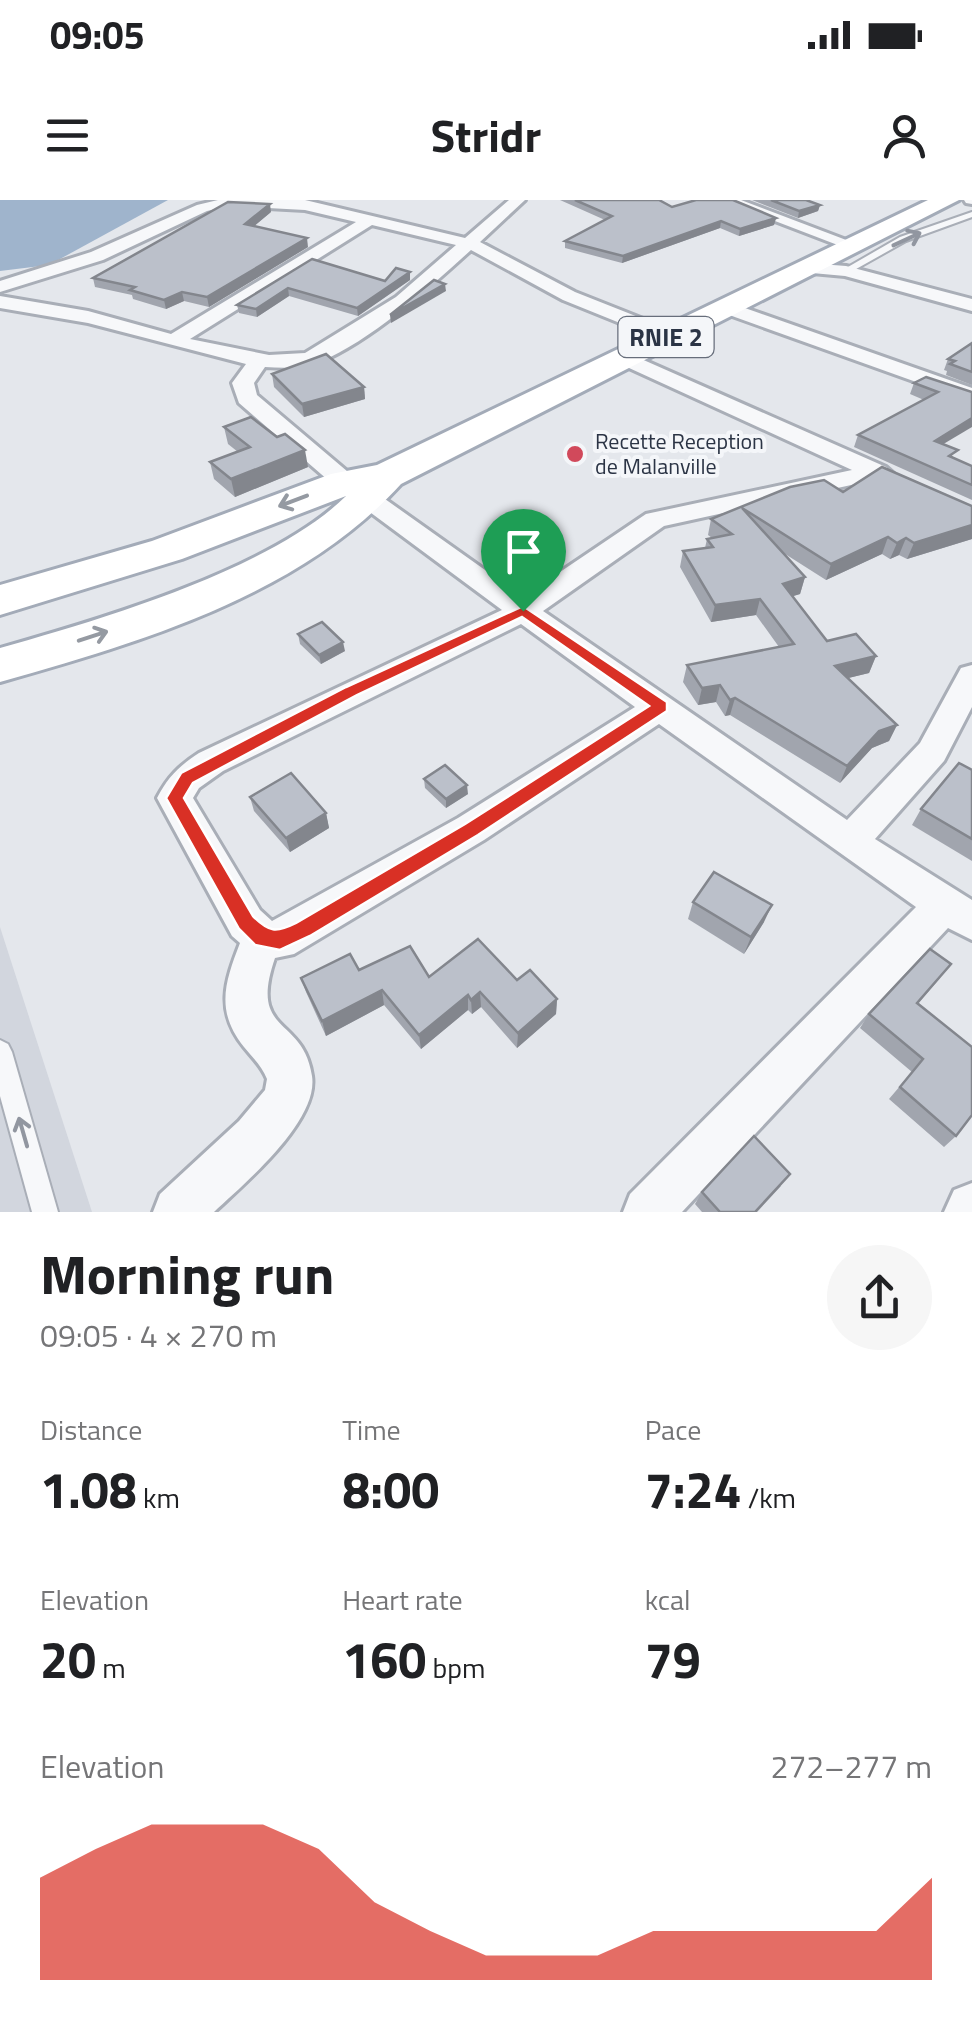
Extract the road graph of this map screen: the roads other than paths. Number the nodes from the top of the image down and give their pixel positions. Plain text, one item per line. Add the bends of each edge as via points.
1 (518, 200) edge
2 (726, 200) edge
3 (947, 200) edge
4 (972, 214) edge
5 (374, 218) junction
6 (470, 244) junction
7 (850, 258) junction
8 (0, 287) edge
9 (0, 302) edge
10 (972, 305) edge
11 (728, 308) junction
12 (669, 336) junction
13 (174, 340) junction
14 (623, 358) junction
15 (260, 360) junction
16 (972, 396) edge
17 (877, 472) junction
18 (367, 485) junction
19 (908, 486) edge
20 (0, 600) edge
21 (523, 611) junction
22 (0, 664) edge
23 (972, 676) edge
24 (661, 706) junction
25 (850, 842) junction
26 (958, 913) edge
27 (262, 938) junction
28 (0, 1052) edge
29 (45, 1212) edge
30 (178, 1212) edge
31 (648, 1212) edge

1 - 6 street
2 - 7 street
3 - 7 main road, RNIE 2 / RNIE 2
7 -> 4 lane
5 - 6 street
5 - 8 street via 306,204 217,204 97,256
5 - 13 street
6 - 12 street via 569,296
6 - 15 street via 403,300 312,358 288,365
7 - 10 street
7 - 11 main road, RNIE 2 / RNIE 2 via 806,268
9 - 13 street
11 - 12 main road, RNIE 2 / RNIE 2
11 - 16 street
12 - 14 main road, RNIE 2 / RNIE 2
13 - 15 street
14 - 17 street
14 - 18 main road, RNIE 2 / RNIE 2
15 - 18 street via 243,383 247,398
17 - 19 street
17 - 21 street via 655,520
18 -> 20 main road, RNIE 2
18 - 21 street
22 -> 18 main road, RNIE 2 via 124,626 234,582 320,535
21 - 24 street
21 - 27 street via 187,778 175,798 238,910
23 - 25 street via 932,752
24 - 25 street
24 - 27 street via 303,930 280,940
25 - 26 street
26 - 31 street
27 - 30 street via 244,999 248,1017 287,1065 289,1090 264,1127
29 -> 28 lane

